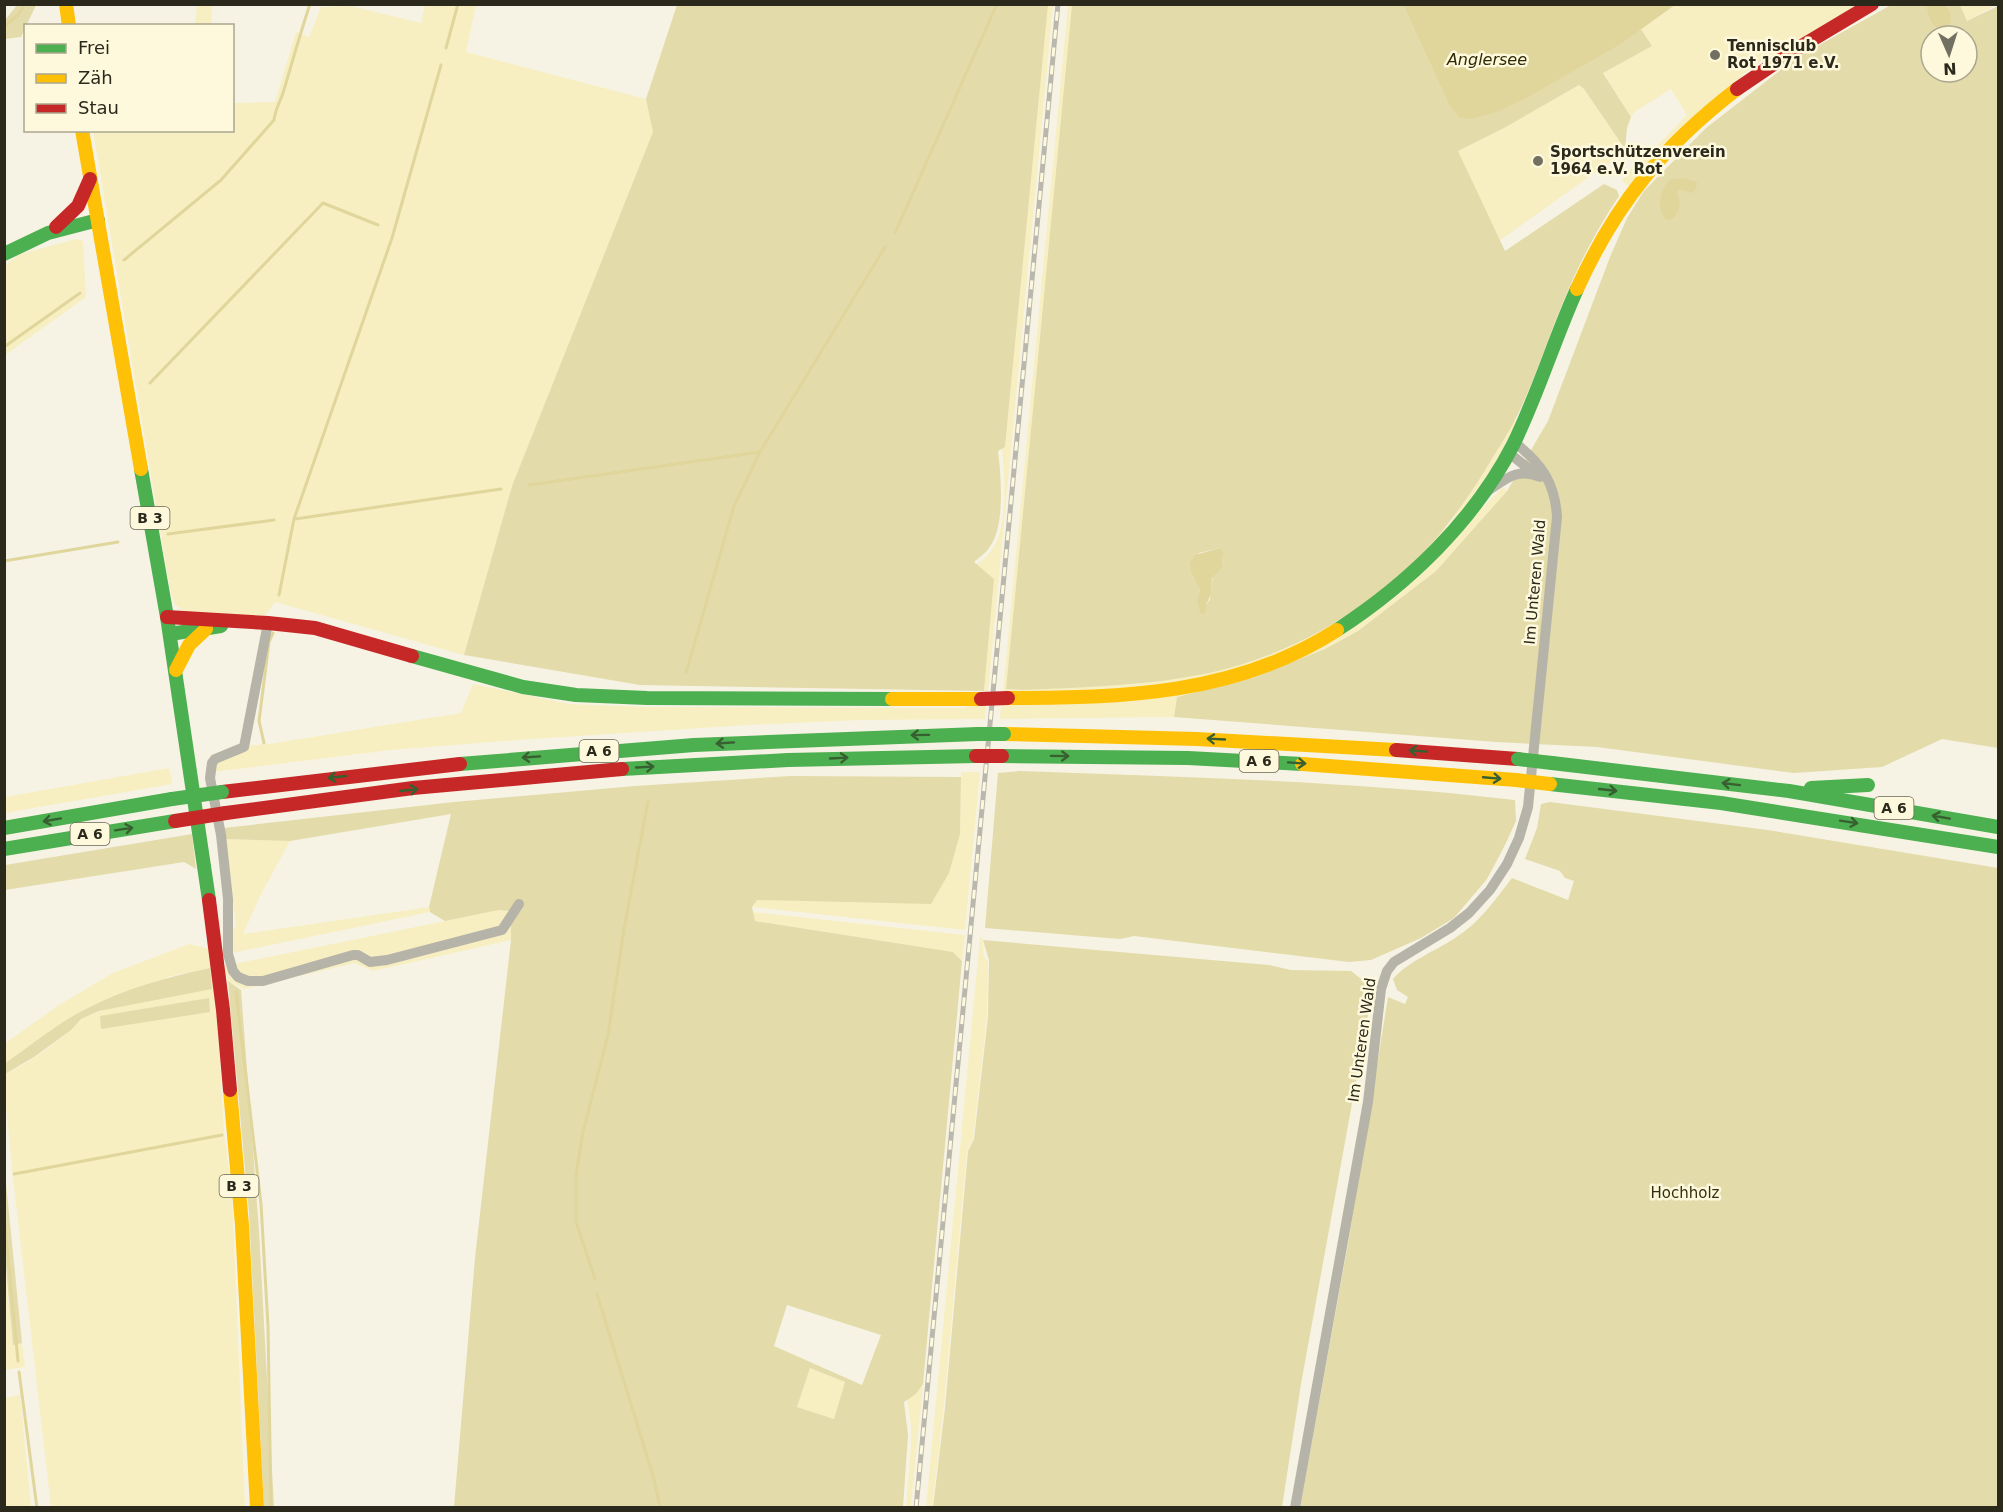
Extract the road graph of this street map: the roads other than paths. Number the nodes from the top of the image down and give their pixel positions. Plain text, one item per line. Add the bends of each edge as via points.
1 (66, 4) edge
2 (1866, 6) edge
3 (69, 24) edge
4 (82, 132) edge
5 (90, 179) junction
6 (98, 220) junction
7 (48, 233) junction
8 (4, 254) edge
9 (1511, 447) junction
10 (1540, 477) junction
11 (1551, 490) junction
12 (1483, 494) junction
13 (167, 617) junction
14 (247, 622) junction
15 (268, 623) junction
16 (207, 628) junction
17 (170, 633) junction
18 (176, 670) junction
19 (1868, 785) dead end
20 (1789, 791) junction
21 (1998, 827) edge
22 (4, 828) edge
23 (1998, 847) edge
24 (4, 849) edge
25 (519, 904) dead end
26 (257, 1508) edge
27 (1295, 1508) edge

1 - 3 main road
2 - 9 main road via 1746,84 1663,154 1596,248
4 - 5 main road, B 3
5 - 6 main road, B 3
5 - 7 main road via 82,203
6 - 7 main road
6 - 13 main road, B 3
7 - 8 main road
9 - 10 street, Im Unteren Wald
9 - 11 street, Im Unteren Wald via 1532,456 1546,473
9 - 12 main road
10 - 11 street, Im Unteren Wald
10 - 12 street via 1528,472 1516,475
11 - 27 street, Im Unteren Wald via 1557,517 1525,822 1507,864 1469,913 1431,941 1406,953 1387,971 1381,989 1368,1102
12 - 15 main road, bridge via 1429,559 1352,622 1320,641 1250,671 1176,690 1098,698 1008,699 576,695 523,687 315,628
13 - 14 main road
13 - 17 main road, B 3
14 - 15 main road
14 - 16 main road
15 - 25 street via 244,747 215,759 210,778 228,899 228,954 238,977 263,981 353,955 370,962 387,960 502,930
16 - 17 main road
16 - 18 main road via 189,645
17 - 18 main road, B 3
18 - 26 main road, B 3 via 206,866 225,1033 248,1314
19 - 20 main road
21 -> 20 main road, A 6
20 -> 22 main road, A 6, bridge via 1518,759 1281,742 1004,734 860,736 543,756 288,783
24 -> 23 main road, A 6, bridge via 356,795 581,772 846,758 976,756 1280,762 1516,780 1744,806

